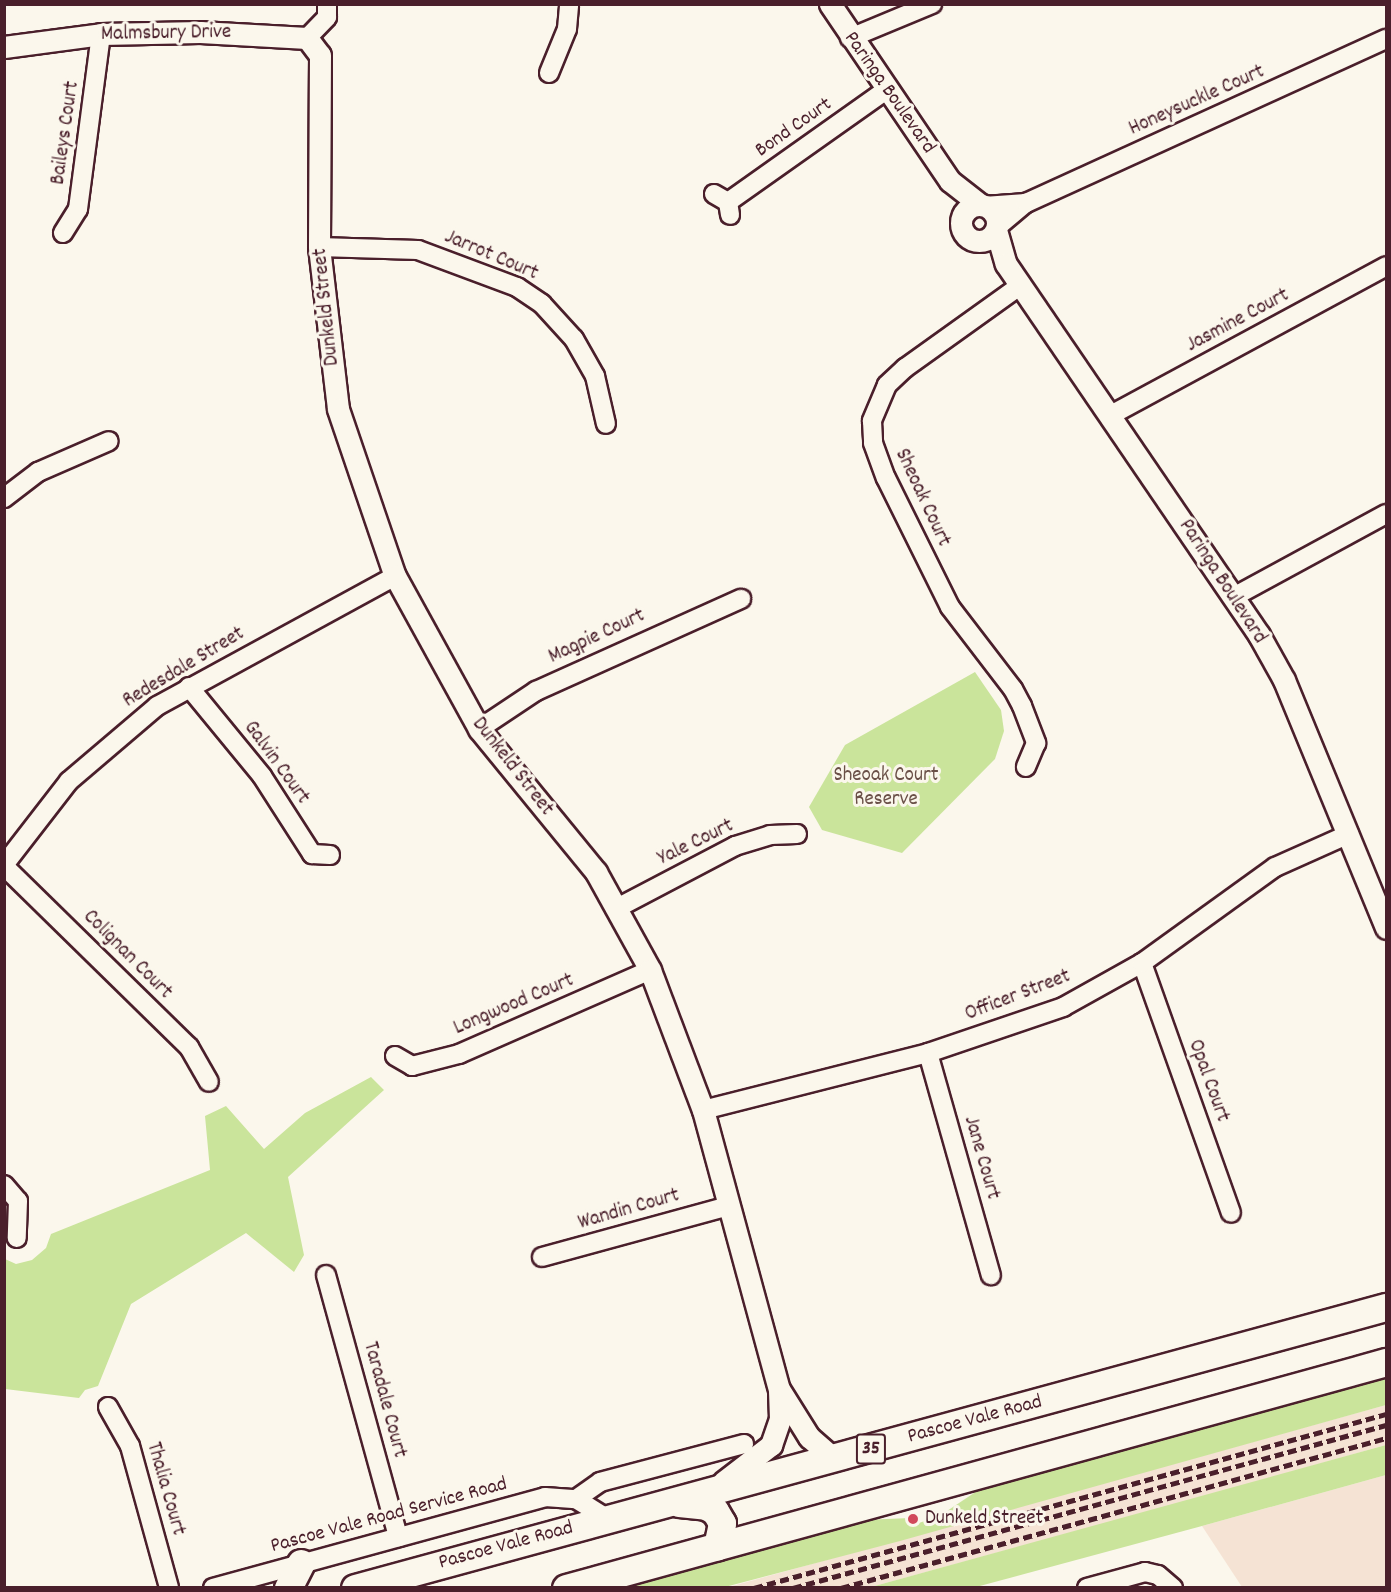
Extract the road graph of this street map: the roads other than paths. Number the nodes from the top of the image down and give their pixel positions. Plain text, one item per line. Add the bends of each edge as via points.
1 (327, 4) edge
2 (569, 4) edge
3 (830, 4) edge
4 (932, 4) edge
5 (101, 34) junction
6 (307, 38) junction
7 (850, 38) junction
8 (1386, 39) edge
9 (4, 47) edge
10 (549, 73) dead end
11 (886, 90) junction
12 (950, 181) junction
13 (1026, 203) junction
14 (724, 204) dead end
15 (982, 205) junction
16 (961, 220) junction
17 (997, 228) junction
18 (63, 233) dead end
19 (977, 241) junction
20 (319, 247) junction
21 (1006, 264) junction
22 (1386, 266) edge
23 (1021, 285) junction
24 (1111, 415) junction
25 (606, 424) dead end
26 (109, 441) dead end
27 (4, 498) edge
28 (1386, 514) edge
29 (395, 576) junction
30 (1235, 596) junction
31 (741, 599) dead end
32 (189, 687) junction
33 (479, 729) junction
34 (1026, 767) dead end
35 (797, 834) dead end
36 (1349, 834) junction
37 (330, 855) dead end
38 (4, 866) edge
39 (619, 907) junction
40 (1386, 928) edge
41 (1142, 963) junction
42 (650, 970) junction
43 (928, 1053) junction
44 (395, 1056) dead end
45 (209, 1082) dead end
46 (703, 1110) junction
47 (4, 1185) edge
48 (728, 1206) junction
49 (1231, 1213) dead end
50 (17, 1238) dead end
51 (542, 1257) dead end
52 (326, 1275) dead end
53 (991, 1275) dead end
54 (1386, 1296) edge
55 (1375, 1310) edge
56 (1386, 1362) edge
57 (779, 1389) junction
58 (108, 1407) dead end
59 (744, 1444) dead end
60 (834, 1459) junction
61 (710, 1491) junction
62 (576, 1499) junction
63 (660, 1504) junction
64 (608, 1519) junction
65 (398, 1537) junction
66 (717, 1546) junction
67 (301, 1563) junction
68 (1172, 1586) edge
69 (169, 1587) edge
70 (213, 1587) edge
71 (288, 1587) edge
72 (355, 1587) edge
73 (566, 1587) edge
74 (1087, 1587) edge

1 - 6 street via 327,17
2 - 10 street via 567,29
3 - 7 street, Paringa Boulevard
4 - 7 street
5 - 6 street, Malmsbury Drive via 200,32
5 - 9 street, Malmsbury Drive
5 - 18 street, Baileys Court via 78,209
6 - 20 street, Dunkeld Street via 320,55
7 - 11 street, Paringa Boulevard
8 - 13 street, Honeysuckle Court
11 - 12 street, Paringa Boulevard
11 - 14 street, Bond Court
12 - 15 street, Paringa Boulevard
12 - 16 street, Paringa Boulevard
13 - 15 street, Honeysuckle Court
13 - 17 street, Honeysuckle Court
15 - 16 street via 968,209
15 - 17 street via 995,213
16 - 19 street via 965,234
17 - 19 street via 988,238
17 - 21 street, Paringa Boulevard
19 - 21 street, Paringa Boulevard
20 - 25 street, Jarrot Court via 418,250 517,287 542,304 574,339 595,376
20 - 29 street, Dunkeld Street via 338,409
21 - 23 street, Paringa Boulevard
22 - 24 street, Jasmine Court
23 - 24 street, Paringa Boulevard
23 - 34 street, Sheoak Court via 905,368 887,385 872,421 873,443 886,478 950,607 1013,688 1022,706 1036,743
24 - 30 street, Paringa Boulevard
26 - 27 street via 38,472
28 - 30 street
29 - 32 street, Redesdale Street
29 - 33 street, Dunkeld Street
30 - 36 street, Paringa Boulevard via 1284,680
31 - 33 street, Magpie Court via 536,691
32 - 37 street, Galvin Court via 262,776 312,854
32 - 38 street, Redesdale Street via 118,736 69,781
33 - 39 street, Dunkeld Street via 596,872
35 - 39 street, Yale Court via 770,835 735,846
36 - 40 street, Paringa Boulevard
36 - 41 street, Officer Street via 1275,867
38 - 45 street, Colignan Court via 189,1047
39 - 42 street, Dunkeld Street
41 - 43 street, Officer Street via 1063,1007
41 - 49 street, Opal Court
42 - 44 street, Longwood Court via 459,1054 412,1066
42 - 46 street, Dunkeld Street
43 - 46 street, Officer Street
43 - 53 street, Jane Court
46 - 48 street, Dunkeld Street
47 - 50 street via 18,1201
48 - 51 street, Wandin Court
48 - 57 street, Dunkeld Street
52 - 65 street, Taradale Court
54 - 55 street via 1368,1304
55 - 60 main road, Pascoe Vale Road / 35
56 - 66 main road
57 - 60 street, Dunkeld Street via 809,1437
57 - 61 street, Dunkeld Street via 780,1419 771,1445
58 - 69 street, Thalia Court via 130,1446
59 - 62 street via 600,1482
60 - 61 main road, Pascoe Vale Road / 35
61 - 63 main road, Pascoe Vale Road / 35
62 - 64 street, Pascoe Vale Road Service Road
62 - 65 street, Pascoe Vale Road Service Road via 545,1497
63 - 64 main road, Pascoe Vale Road / 35
63 - 66 main road via 690,1503 715,1511 722,1523
64 - 72 main road, Pascoe Vale Road / 35
65 - 67 street, Pascoe Vale Road Service Road
66 - 73 main road
67 - 70 street, Pascoe Vale Road Service Road
67 - 71 main road
68 - 74 street via 1158,1575 1145,1572

